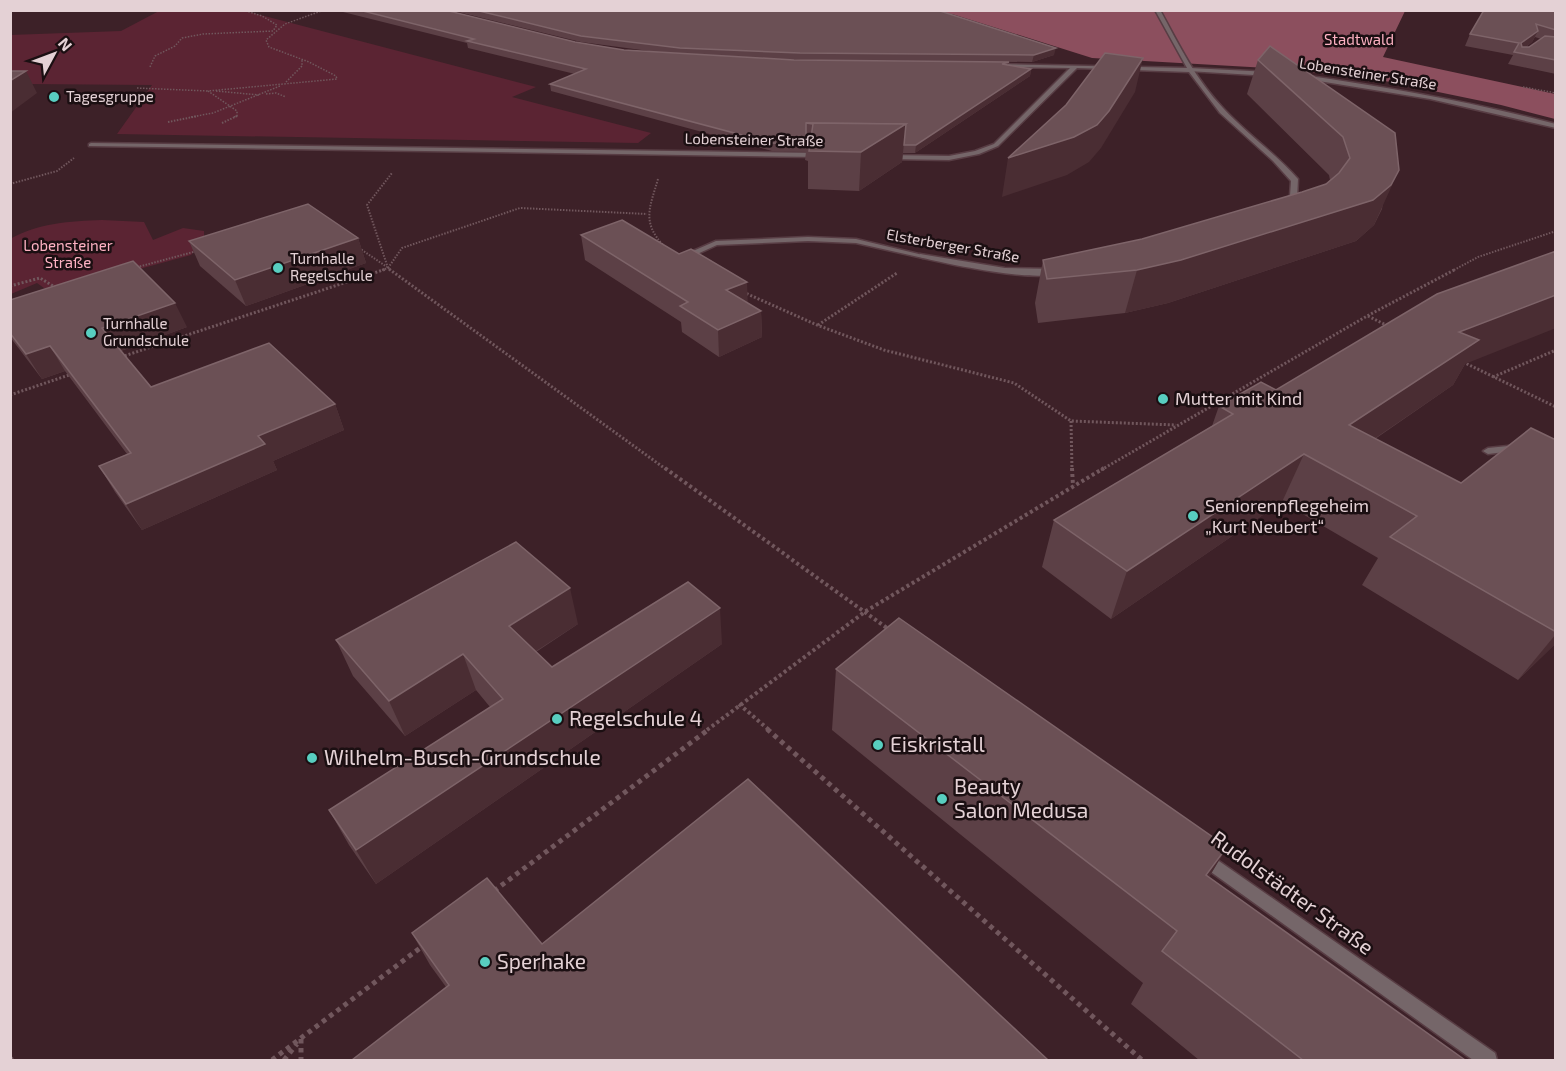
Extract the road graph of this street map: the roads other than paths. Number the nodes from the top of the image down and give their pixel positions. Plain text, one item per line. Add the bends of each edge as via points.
1 (1157, 10) edge
2 (987, 65) edge
3 (1075, 66) junction
4 (1190, 70) junction
5 (1276, 74) edge
6 (1298, 76) edge
7 (1556, 126) edge
8 (92, 145) dead end
9 (827, 155) edge
10 (883, 157) edge
11 (1276, 209) edge
12 (680, 259) edge
13 (1062, 271) edge
14 (1533, 447) edge
15 (1488, 451) dead end
16 (1186, 845) edge
17 (1488, 1060) edge

1 - 4 street
2 - 3 street, Lobensteiner Straße
3 - 4 street, Lobensteiner Straße
3 - 10 street via 996,145 949,158
4 - 5 street, Lobensteiner Straße
4 - 11 street via 1214,102 1282,164 1295,181 1294,197
6 - 7 street, Lobensteiner Straße via 1447,100
8 - 9 street, Lobensteiner Straße
12 - 13 street, Elsterberger Straße via 716,243 808,239 856,242 978,267 1019,272
14 - 15 street
16 - 17 street, Rudolstädter Straße

